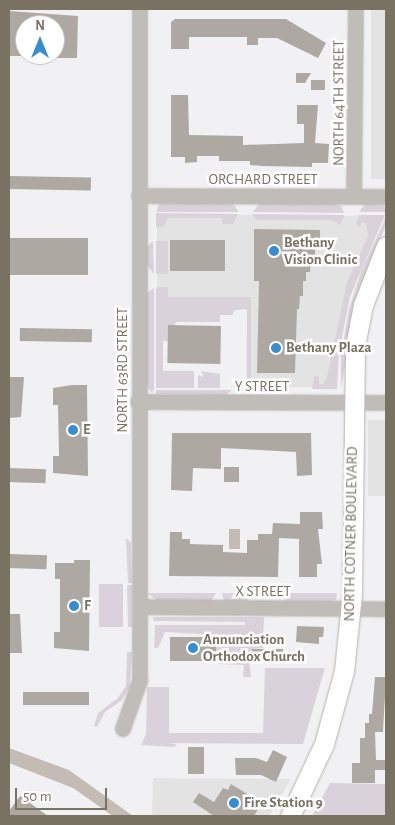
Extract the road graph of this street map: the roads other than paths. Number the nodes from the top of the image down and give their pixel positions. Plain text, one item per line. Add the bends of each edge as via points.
1 (140, 9) edge
2 (356, 9) edge
3 (139, 196) junction
4 (354, 197) junction
5 (386, 197) edge
6 (386, 246) edge
7 (138, 402) junction
8 (352, 403) junction
9 (386, 403) edge
10 (140, 607) junction
11 (351, 609) junction
12 (386, 609) edge
13 (123, 728) dead end
14 (290, 816) edge

1 - 3 street, NORTH 63RD STREET
2 - 4 street, NORTH 64TH STREET
3 - 4 street, ORCHARD STREET
3 - 7 street, NORTH 63RD STREET
4 - 5 street, ORCHARD STREET
6 - 8 main road, NORTH COTNER BOULEVARD via 360,319
7 - 8 street, Y STREET
7 - 10 street, NORTH 63RD STREET
8 - 9 street, Y STREET
8 - 11 main road, NORTH COTNER BOULEVARD
10 - 11 street, X STREET
10 - 13 street, NORTH 63RD STREET via 140,681
11 - 12 street, X STREET
11 - 14 main road, NORTH COTNER BOULEVARD via 344,671 332,717 314,768

